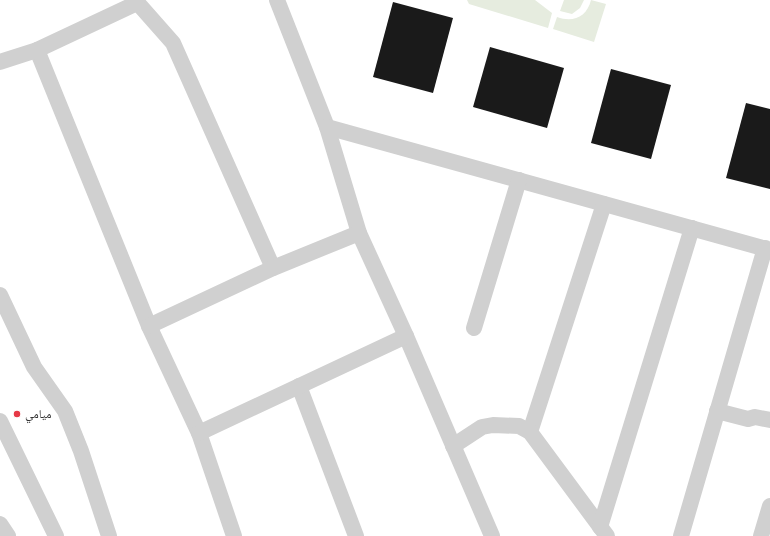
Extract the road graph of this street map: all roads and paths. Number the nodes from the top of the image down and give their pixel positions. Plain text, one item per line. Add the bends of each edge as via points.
1 (277, 0) edge
2 (136, 2) edge
3 (37, 50) junction
4 (0, 62) edge
5 (327, 127) junction
6 (518, 180) junction
7 (604, 204) junction
8 (692, 228) junction
9 (359, 233) junction
10 (767, 249) edge
11 (273, 268) junction
12 (0, 295) edge
13 (149, 326) junction
14 (474, 328) dead end
15 (406, 336) junction
16 (299, 386) junction
17 (717, 411) junction
18 (770, 420) edge
19 (0, 421) edge
20 (530, 432) junction
21 (199, 433) junction
22 (453, 446) junction
23 (770, 506) edge
24 (0, 524) edge
25 (604, 531) edge
26 (8, 536) edge
27 (56, 536) edge
28 (109, 536) edge
29 (234, 536) edge
30 (356, 536) edge
31 (492, 536) edge
32 (681, 536) edge
33 (761, 536) edge

1 - 5 street
2 - 3 street
2 - 11 street via 173,44
3 - 4 street
3 - 13 street
5 - 6 street
5 - 9 street
6 - 7 street
6 - 14 street
7 - 8 street
7 - 20 street
8 - 10 street
8 - 25 street
9 - 11 street
9 - 15 street
10 - 17 street
11 - 13 street
12 - 28 street via 34,367 64,411 81,451
13 - 21 street
15 - 16 street
15 - 22 street
16 - 21 street
16 - 30 street
17 - 18 street via 748,419 755,417
17 - 32 street
19 - 27 street
20 - 22 street via 519,426 482,427
20 - 25 street
21 - 29 street
22 - 31 street
23 - 33 street
24 - 26 street

